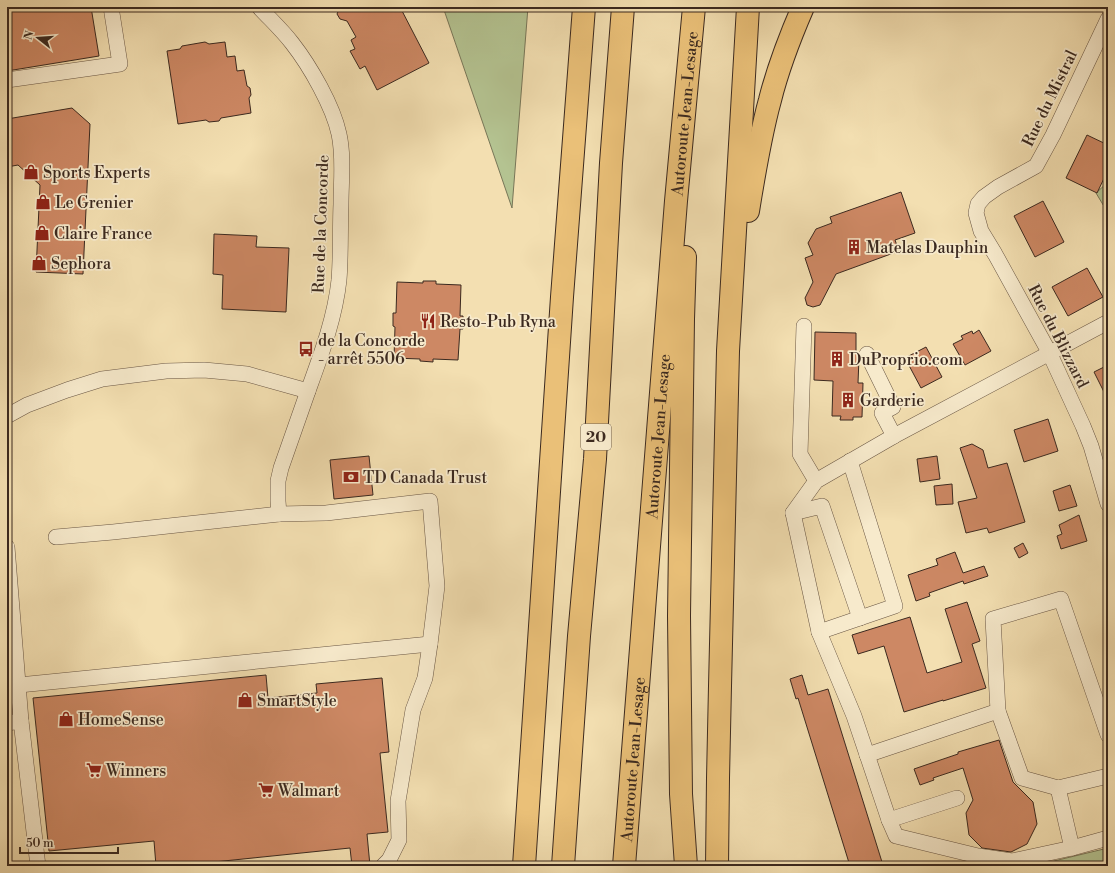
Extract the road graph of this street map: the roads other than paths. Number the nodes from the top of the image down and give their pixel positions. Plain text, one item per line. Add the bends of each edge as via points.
1 (111, 7) edge
2 (259, 7) edge
3 (584, 7) edge
4 (623, 7) edge
5 (748, 7) edge
6 (803, 7) edge
7 (693, 15) edge
8 (1108, 19) edge
9 (7, 80) edge
10 (976, 212) joint
11 (1108, 322) edge
12 (804, 326) dead end
13 (728, 351) junction
14 (1049, 352) junction
15 (867, 354) dead end
16 (308, 391) junction
17 (7, 416) edge
18 (894, 436) junction
19 (850, 461) junction
20 (816, 481) junction
21 (1108, 504) edge
22 (793, 512) junction
23 (279, 514) junction
24 (56, 537) dead end
25 (7, 547) edge
26 (860, 618) junction
27 (819, 632) junction
28 (430, 644) junction
29 (19, 685) junction
30 (720, 686) junction
31 (998, 711) junction
32 (14, 722) edge
33 (1108, 735) edge
34 (867, 755) junction
35 (1108, 776) edge
36 (1058, 788) junction
37 (957, 798) dead end
38 (888, 820) junction
39 (1108, 838) edge
40 (1072, 848) junction
41 (38, 866) edge
42 (383, 866) edge
43 (524, 866) edge
44 (563, 866) edge
45 (624, 866) edge
46 (686, 866) edge
47 (717, 866) edge
48 (730, 866) edge

1 - 9 street via 120,64
2 - 16 street, Rue de la Concorde via 292,43 315,78 333,115 342,155 339,280 326,341
3 - 43 highway
4 - 44 highway, 20 via 595,459 579,636
5 - 13 highway
6 - 13 highway via 786,47 770,99 758,154
7 - 45 highway, Autoroute Jean-Lesage
7 - 46 highway via 683,319 679,616 681,794
8 - 10 street, Rue du Mistral via 1036,166 984,197
10 - 14 street, Rue du Blizzard via 981,231
11 - 14 street
12 - 20 street via 800,454
13 - 30 highway
14 - 18 street
14 - 21 street, Rue du Blizzard via 1084,426
15 - 18 street via 893,407 882,412
16 - 17 street via 247,374 204,370 166,371 102,380 27,405
16 - 23 street, Rue de la Concorde via 281,468 278,481
18 - 19 street
19 - 20 street
19 - 26 street via 895,606
20 - 22 street
22 - 26 street via 822,506
22 - 27 street
23 - 24 street
23 - 28 street via 326,513 430,501 437,586
25 - 29 street
26 - 27 street
27 - 34 street via 854,716
28 - 29 street
28 - 42 street via 425,678 413,710 399,794 399,840
29 - 32 street
30 - 47 highway
30 - 48 highway
31 - 33 street via 993,618 1061,599
31 - 34 street
31 - 36 street via 1022,778
32 - 41 street
34 - 38 street
35 - 36 street
36 - 40 street
37 - 38 street
38 - 40 street via 896,836 978,856 1012,861
39 - 40 street

